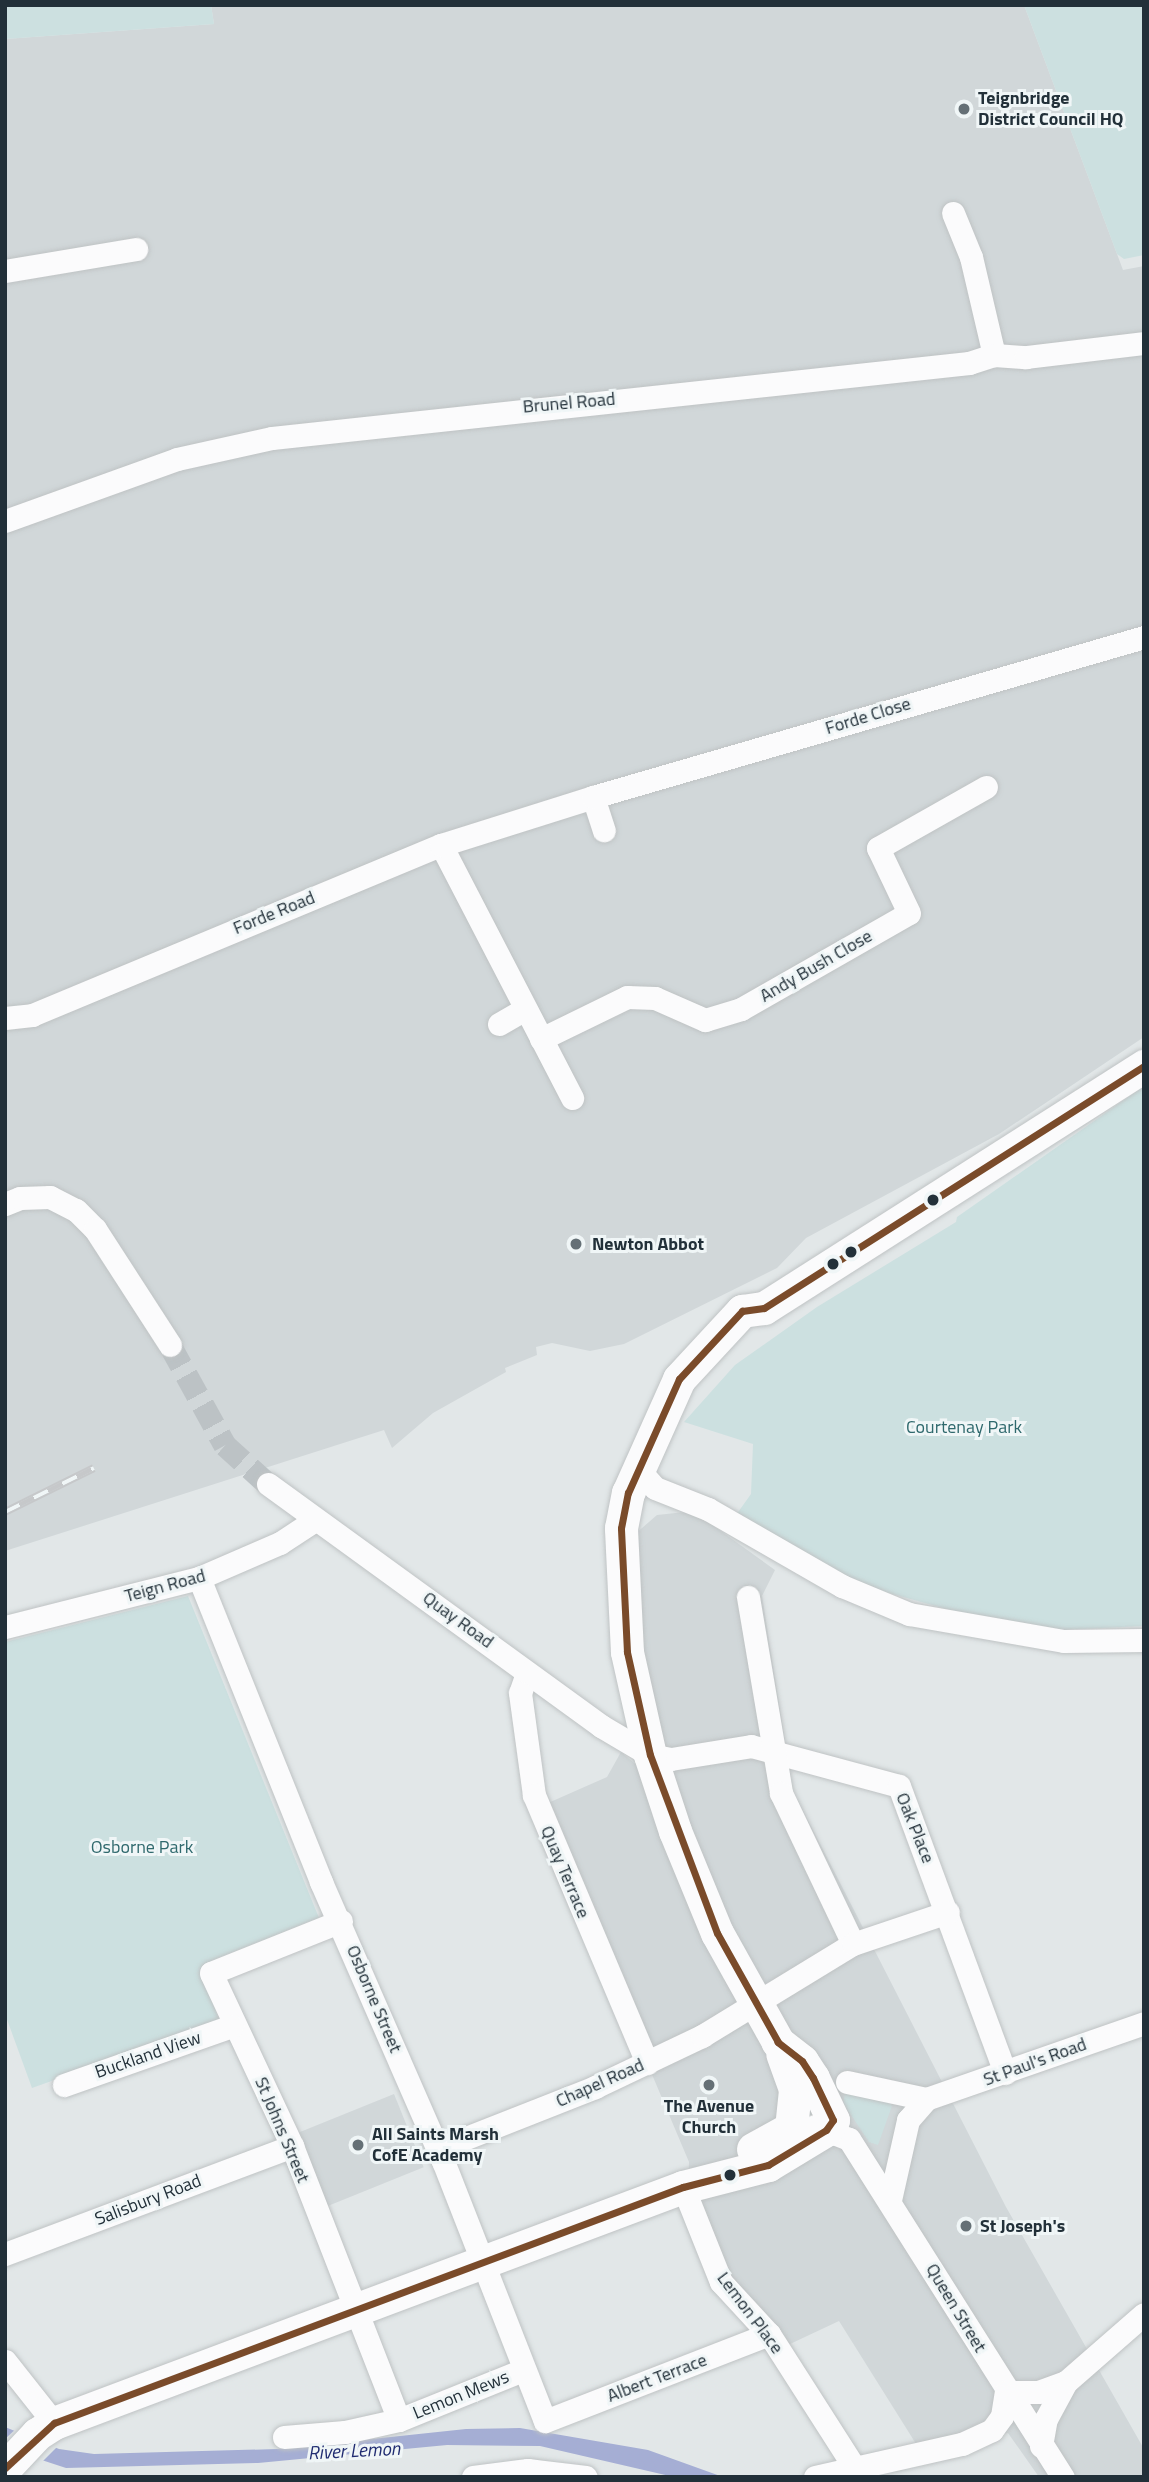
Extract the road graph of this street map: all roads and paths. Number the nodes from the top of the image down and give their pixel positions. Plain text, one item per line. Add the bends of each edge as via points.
1 (953, 213) dead end
2 (136, 249) dead end
3 (5, 271) edge
4 (1144, 344) edge
5 (994, 355) junction
6 (5, 521) edge
7 (1144, 637) edge
8 (986, 787) dead end
9 (593, 797) junction
10 (547, 813) joint
11 (604, 830) dead end
12 (442, 845) junction
13 (525, 1009) junction
14 (5, 1018) edge
15 (499, 1024) dead end
16 (541, 1039) junction
17 (1144, 1066) edge
18 (572, 1098) dead end
19 (5, 1204) edge
20 (170, 1345) tunnel mouth
21 (638, 1469) junction
22 (268, 1484) tunnel mouth
23 (315, 1520) junction
24 (199, 1578) junction
25 (748, 1597) dead end
26 (5, 1627) edge
27 (1144, 1640) edge
28 (527, 1673) junction
29 (775, 1750) junction
30 (650, 1755) junction
31 (948, 1912) junction
32 (341, 1922) junction
33 (853, 1944) junction
34 (756, 2003) junction
35 (1144, 2023) edge
36 (232, 2026) junction
37 (778, 2042) junction
38 (647, 2063) junction
39 (1004, 2073) junction
40 (847, 2082) dead end
41 (64, 2085) dead end
42 (926, 2099) junction
43 (791, 2128) junction
44 (836, 2130) junction
45 (292, 2146) junction
46 (438, 2149) junction
47 (690, 2184) junction
48 (890, 2200) junction
49 (5, 2254) edge
50 (484, 2264) junction
51 (354, 2311) junction
52 (1144, 2314) edge
53 (769, 2334) junction
54 (5, 2361) edge
55 (523, 2370) junction
56 (1066, 2382) junction
57 (1006, 2392) junction
58 (399, 2420) junction
59 (545, 2421) joint
60 (284, 2437) dead end
61 (28, 2445) edge
62 (1041, 2446) junction
63 (854, 2467) junction
64 (472, 2477) edge
65 (586, 2477) edge
66 (816, 2477) edge
67 (1063, 2477) edge

1 - 5 street via 971,257
2 - 3 street
4 - 5 street, Brunel Road via 1026,357
5 - 6 street, Brunel Road via 969,363 513,408 261,440 177,459
7 - 9 street, Forde Close
8 - 16 street, Andy Bush Close via 878,848 909,913 741,1009 705,1020 655,998 627,997
9 - 10 street, Forde Close
9 - 11 street
10 - 12 street, Forde Road
12 - 13 street
12 - 14 street, Forde Road via 32,1015
13 - 15 street
13 - 16 street
16 - 18 street
17 - 21 main road, Queen Street via 764,1308 743,1311 679,1379
19 - 20 street via 20,1198 50,1197 76,1210
21 - 27 street via 655,1488 708,1509 842,1586 909,1614 1064,1641
21 - 30 main road, Queen Street via 621,1528 627,1651
22 - 23 street, Quay Road
23 - 24 street, Teign Road via 269,1548
23 - 28 street, Quay Road
24 - 26 street, Teign Road
24 - 32 street, Osborne Street
25 - 29 street
28 - 30 street, Quay Road
28 - 38 street, Quay Terrace via 520,1693 534,1795
29 - 30 street, Oak Place via 751,1746 671,1759
29 - 31 street, Oak Place via 899,1786
29 - 33 street via 781,1793
30 - 34 main road, Queen Street via 717,1933
31 - 33 street
31 - 39 street, Oak Place
32 - 36 street, St Johns Street via 211,1973
32 - 46 street, Osborne Street
33 - 34 street
34 - 37 main road, Queen Street
34 - 38 street, Chapel Road
35 - 39 street, St Paul's Road
36 - 41 street, Buckland View
36 - 45 street, St Johns Street via 265,2084
37 - 43 main road via 795,2089
37 - 44 main road, Queen Street via 802,2061
38 - 46 street, Chapel Road
39 - 42 street, St Paul's Road
40 - 42 street
42 - 48 street via 908,2120
43 - 44 street via 812,2124
43 - 47 main road
44 - 47 main road via 768,2165
44 - 48 street, Queen Street
45 - 49 street, Salisbury Road
45 - 51 street, St Johns Street
46 - 50 street, Osborne Street
47 - 50 main road
47 - 53 street, Lemon Place via 721,2281
48 - 57 street, Queen Street
50 - 51 main road
50 - 55 street, Osborne Street
51 - 58 street, St Johns Street
51 - 61 main road
52 - 56 street
53 - 59 street, Albert Terrace
53 - 63 street, Lemon Place
54 - 61 street
55 - 58 street, Lemon Mews
55 - 59 street, Osborne Street
56 - 57 street via 1023,2394
56 - 62 street via 1046,2419
57 - 62 street, Queen Street
57 - 63 street via 1002,2416 992,2430 962,2444
58 - 60 street, Lemon Mews via 345,2432
62 - 67 street, Queen Street
63 - 66 street
64 - 65 street via 528,2470

